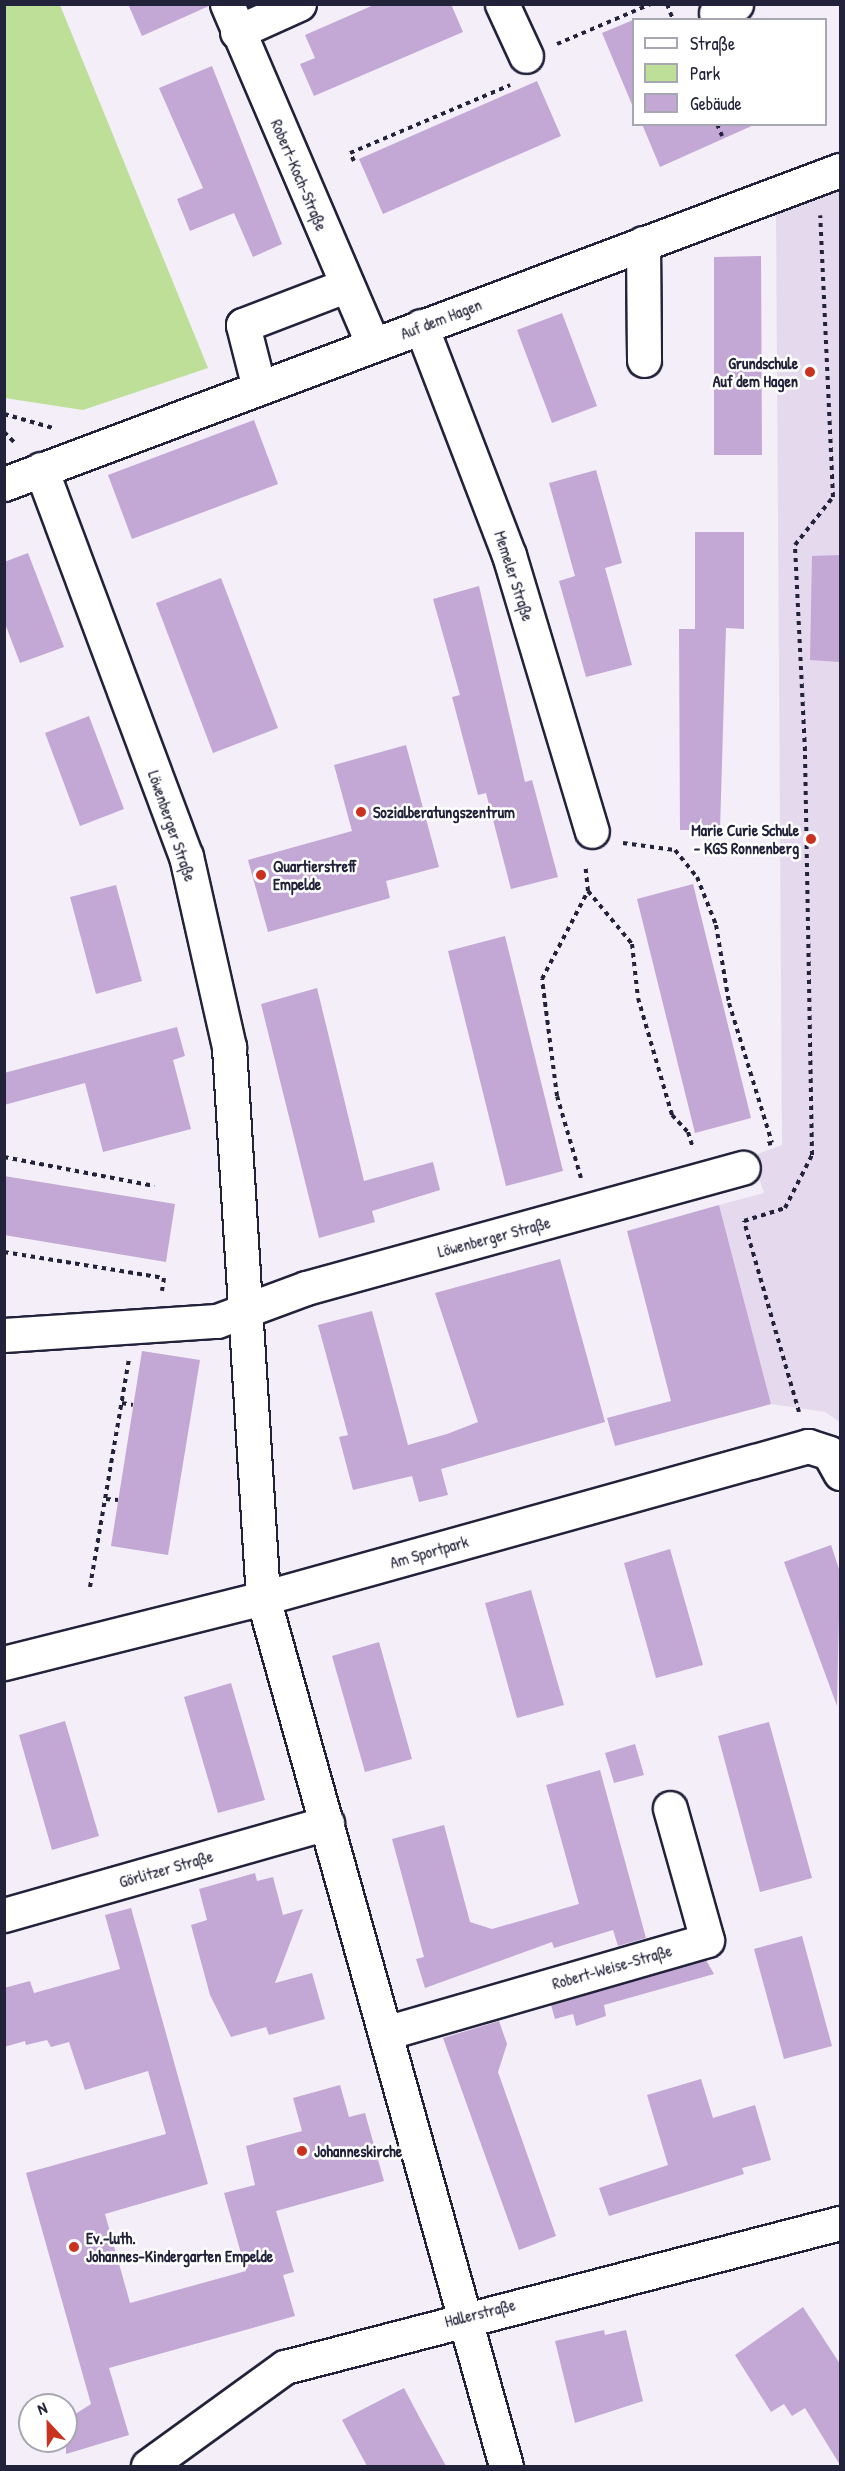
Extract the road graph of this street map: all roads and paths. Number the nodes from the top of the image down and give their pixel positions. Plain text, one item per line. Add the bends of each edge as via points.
1 (298, 4) edge
2 (502, 4) edge
3 (651, 4) edge
4 (232, 18) edge
5 (526, 56) junction
6 (718, 126) edge
7 (722, 136) dead end
8 (354, 160) dead end
9 (830, 174) edge
10 (643, 243) junction
11 (346, 285) junction
12 (421, 326) junction
13 (373, 345) junction
14 (644, 360) dead end
15 (259, 388) junction
16 (41, 469) junction
17 (4, 484) edge
18 (600, 843) junction
19 (588, 891) junction
20 (4, 1157) edge
21 (743, 1168) joint
22 (702, 1179) junction
23 (154, 1186) dead end
24 (589, 1210) junction
25 (4, 1252) edge
26 (247, 1310) junction
27 (144, 1328) junction
28 (4, 1335) edge
29 (122, 1403) junction
30 (133, 1405) dead end
31 (808, 1446) junction
32 (840, 1473) edge
33 (106, 1498) junction
34 (118, 1500) dead end
35 (90, 1587) dead end
36 (263, 1598) junction
37 (4, 1664) edge
38 (670, 1808) dead end
39 (327, 1822) junction
40 (4, 1915) edge
41 (385, 2033) junction
42 (840, 2225) edge
43 (464, 2317) junction
44 (148, 2466) edge
45 (506, 2466) edge

1 - 4 street
2 - 5 street
3 - 5 path
4 - 11 street, Robert-Koch-Straße
5 - 8 path via 515,83 350,153
6 - 7 path
9 - 10 street, Auf dem Hagen
9 - 31 path via 833,497 795,545 805,751 812,1155 785,1208 744,1221
10 - 12 street, Auf dem Hagen
10 - 14 street
11 - 13 street, Robert-Koch-Straße
11 - 15 street via 243,325
12 - 13 street, Auf dem Hagen
12 - 18 street, Memeler Straße via 509,555
13 - 15 street, Auf dem Hagen
15 - 16 street, Auf dem Hagen
16 - 17 street
16 - 26 street, Löwenberger Straße via 186,856 229,1047
18 - 19 path via 584,864
18 - 21 path via 648,842 675,850 697,877 716,925 729,1004 772,1143 746,1151
19 - 22 path via 632,944 639,998 672,1115 688,1132
19 - 24 path via 542,979 557,1096
20 - 23 path
21 - 22 street, Löwenberger Straße
22 - 24 street, Löwenberger Straße
24 - 26 street, Löwenberger Straße
25 - 27 path via 164,1278
26 - 27 street, Löwenberger Straße via 217,1321
26 - 36 street, Löwenberger Straße
27 - 28 street, Löwenberger Straße
27 - 29 path
29 - 30 path
29 - 33 path
31 - 32 street via 829,1453
31 - 36 street, Am Sportpark
33 - 34 path
33 - 35 path
36 - 37 street, Am Sportpark
36 - 39 street
38 - 41 street, Robert-Weise-Straße via 707,1940
39 - 40 street, Görlitzer Straße
39 - 41 street
41 - 43 street
42 - 43 street, Hallerstraße
43 - 44 street, Hallerstraße via 285,2367
43 - 45 street

